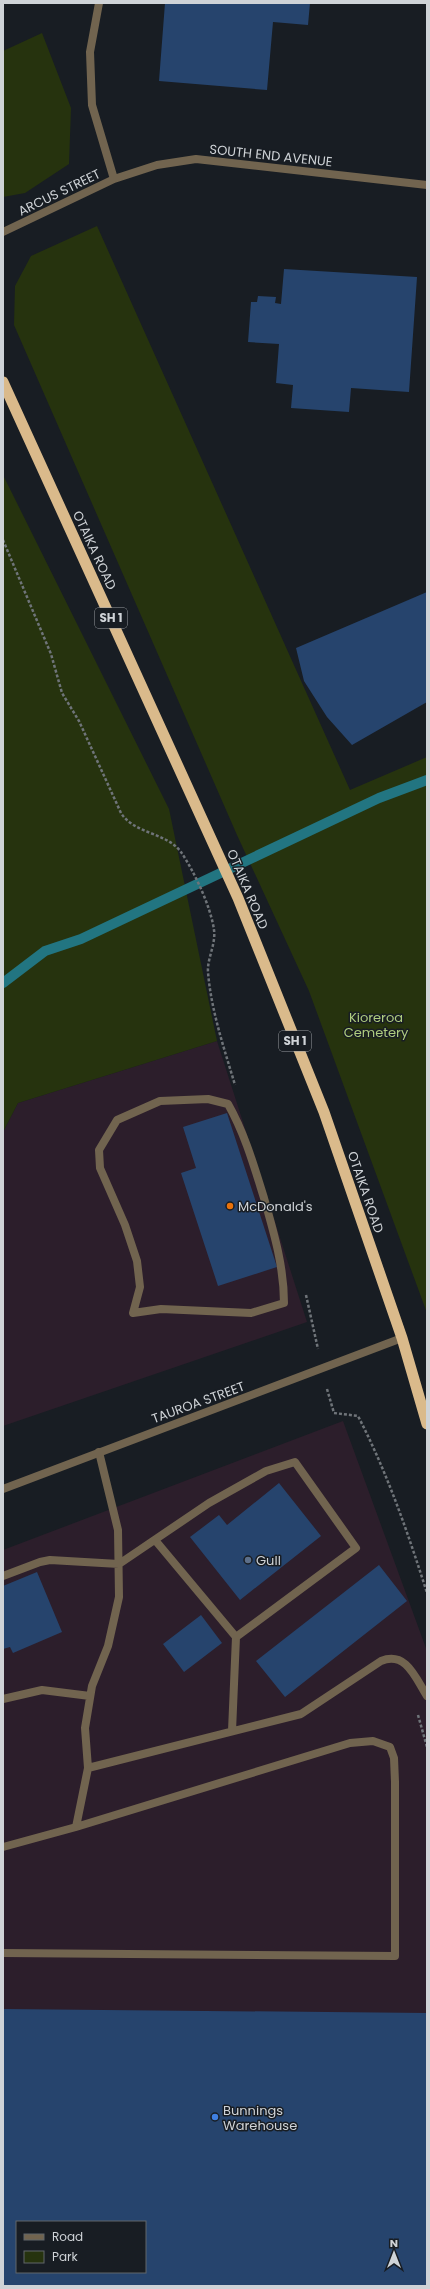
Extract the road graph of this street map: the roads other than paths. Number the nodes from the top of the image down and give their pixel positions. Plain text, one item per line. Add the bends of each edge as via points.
1 (99, 3) edge
2 (114, 179) junction
3 (427, 185) edge
4 (3, 232) edge
5 (3, 382) edge
6 (228, 1104) joint
7 (402, 1338) junction
8 (427, 1424) edge
9 (99, 1452) junction
10 (3, 1489) edge
11 (155, 1540) junction
12 (119, 1564) junction
13 (3, 1576) edge
14 (236, 1637) junction
15 (90, 1696) junction
16 (427, 1696) edge
17 (3, 1699) edge
18 (232, 1731) junction
19 (88, 1768) junction
20 (76, 1828) junction
21 (3, 1847) edge
22 (3, 1953) edge

1 - 2 street, ARCUS STREET via 90,52 92,105
2 - 3 street, SOUTH END AVENUE via 156,165 196,159
2 - 4 street, ARCUS STREET
5 - 7 highway, OTAIKA ROAD / SH 1 via 238,898 324,1112
6 - 6 street via 252,1160 274,1233 284,1276 284,1303 251,1313 161,1309 133,1313 140,1287 137,1261 100,1168 99,1150 117,1120 160,1101 208,1099
7 - 8 highway, OTAIKA ROAD / SH 1
7 - 9 street, TAUROA STREET
9 - 10 street, TAUROA STREET
9 - 12 street via 118,1530
11 - 12 street
11 - 14 street
11 - 14 street via 209,1503 266,1472 295,1462 356,1548
12 - 13 street via 50,1560
12 - 15 street via 119,1597 116,1611 108,1646
14 - 18 street
15 - 17 street via 42,1690
15 - 19 street via 85,1728
16 - 18 street via 403,1661 390,1657 380,1661 301,1714
18 - 19 street
19 - 20 street
20 - 21 street
20 - 22 street via 350,1743 373,1741 390,1747 394,1758 395,1782 395,1956

